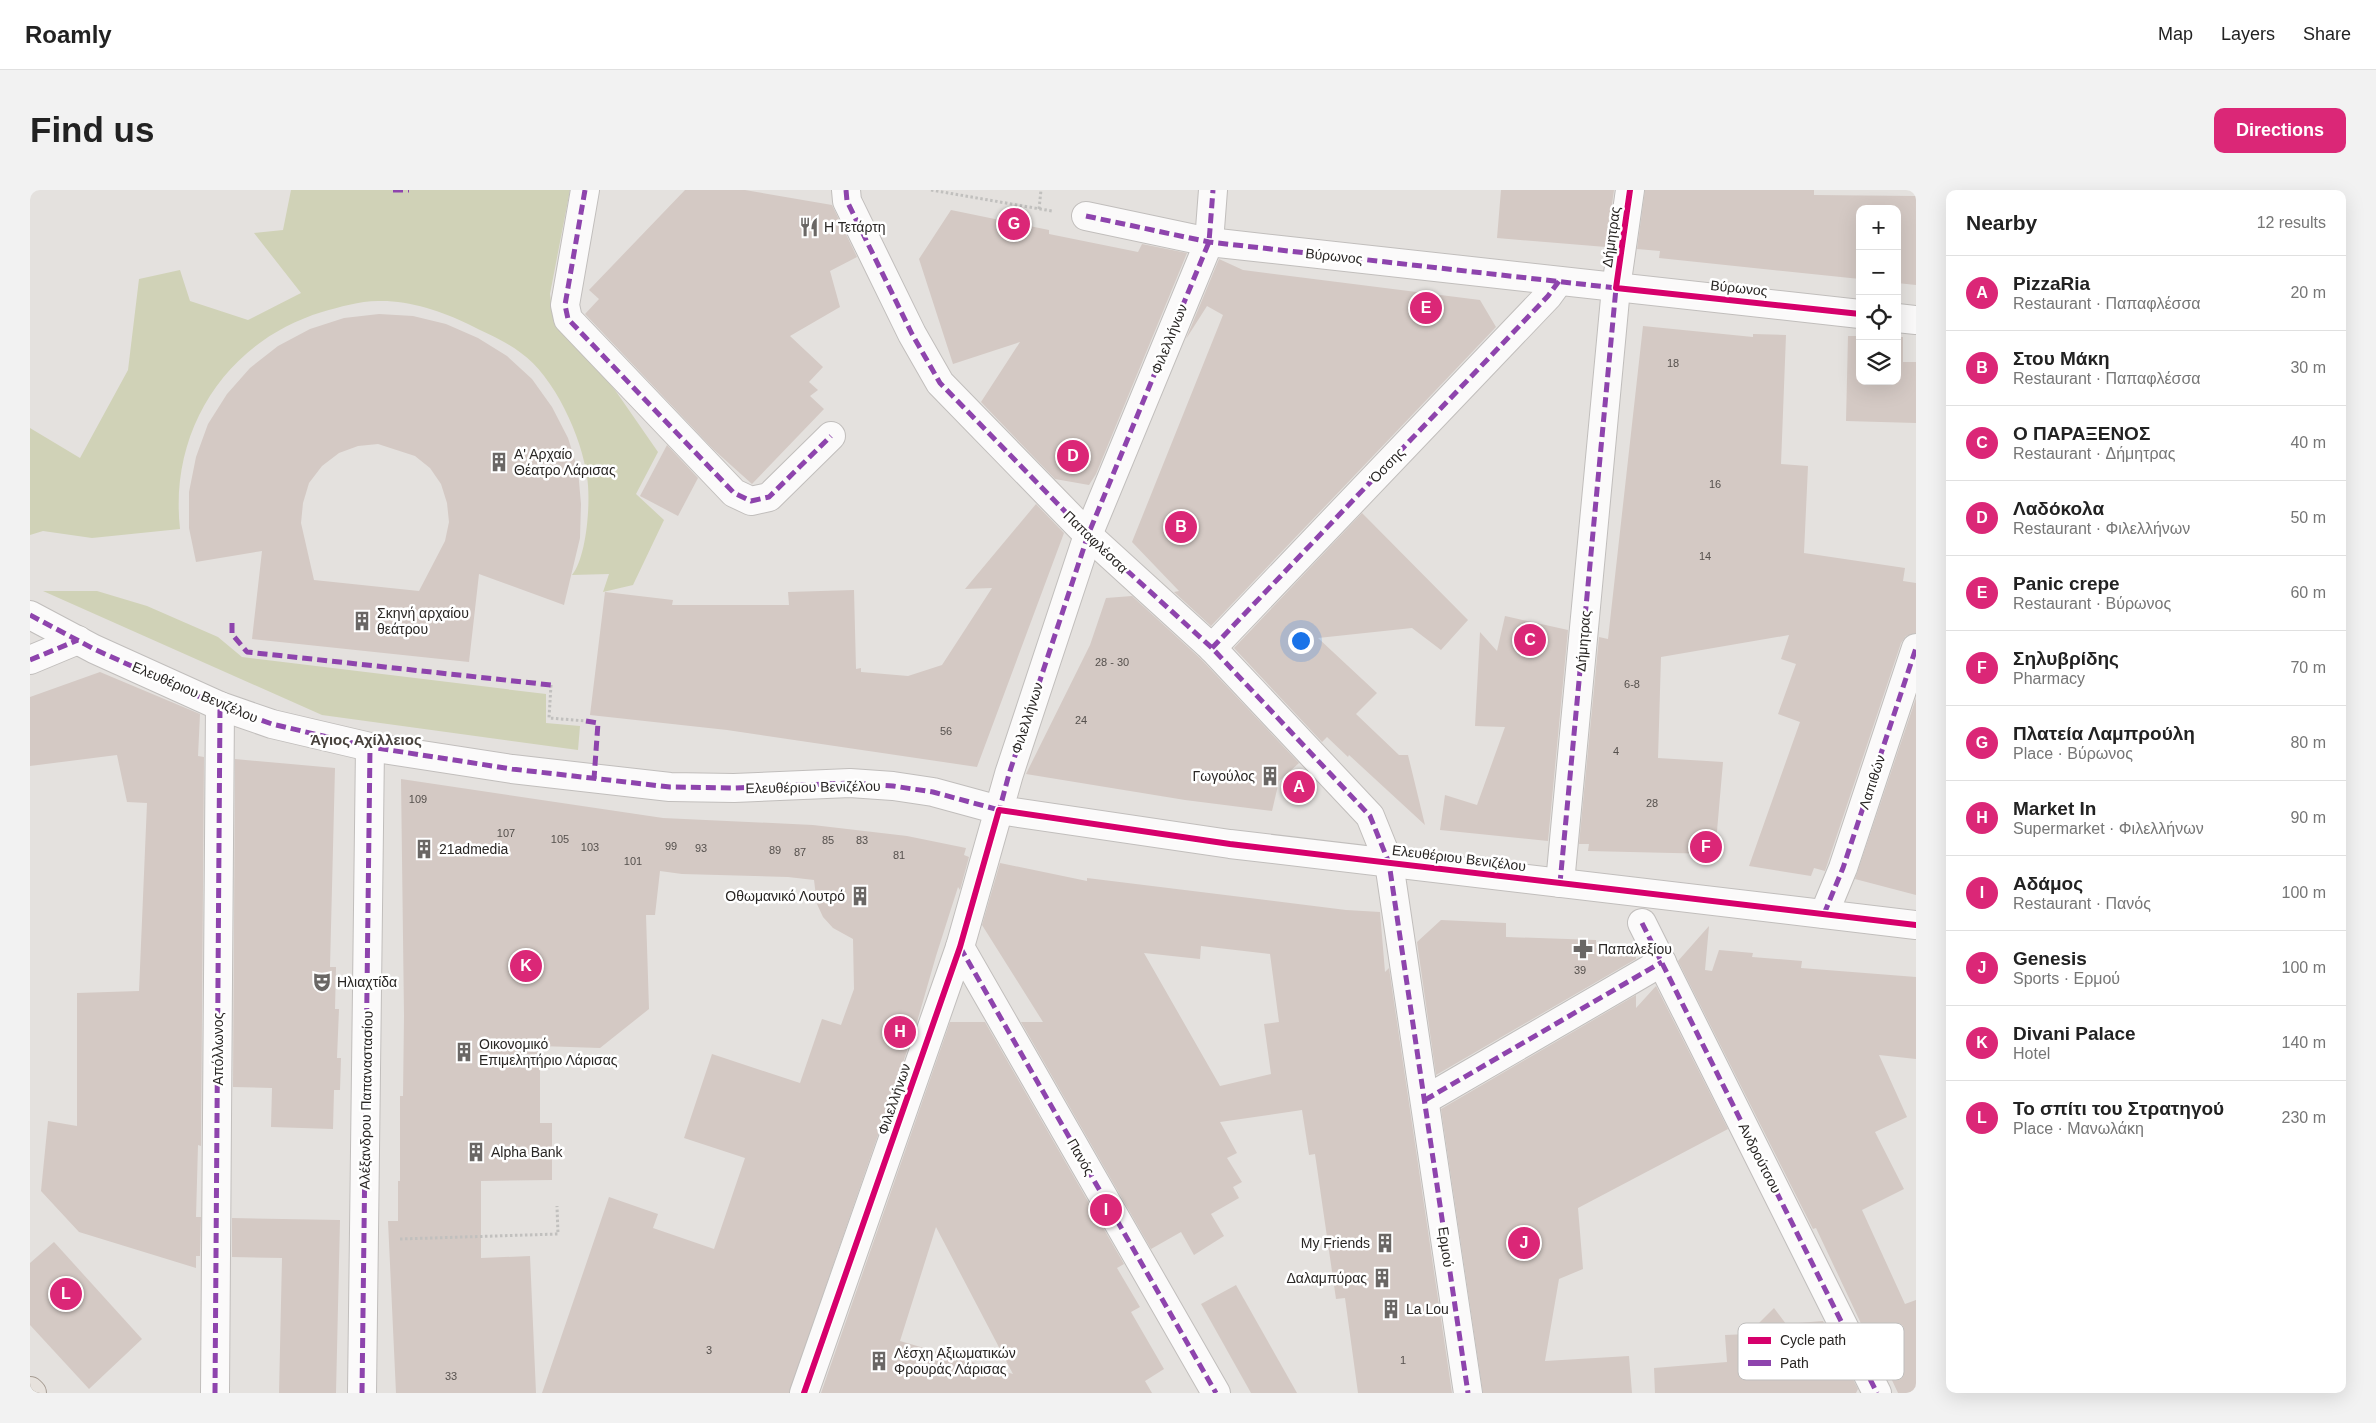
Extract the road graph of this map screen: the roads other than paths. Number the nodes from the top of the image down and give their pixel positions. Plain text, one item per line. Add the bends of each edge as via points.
1 (585, 190) edge
2 (846, 190) edge
3 (1213, 190) edge
4 (1630, 190) edge
5 (1086, 216) road end
6 (1209, 242) junction
7 (1559, 281) junction
8 (1616, 288) junction
9 (1856, 314) edge
10 (1901, 318) edge
11 (1916, 320) edge
12 (831, 436) dead end
13 (1088, 535) junction
14 (30, 614) edge
15 (78, 640) junction
16 (1212, 648) junction
17 (1916, 648) edge
18 (30, 660) edge
19 (220, 706) junction
20 (370, 747) junction
21 (999, 810) junction
22 (1389, 863) junction
23 (1560, 882) junction
24 (1824, 914) junction
25 (1642, 923) dead end
26 (1916, 925) edge
27 (960, 947) junction
28 (1662, 962) junction
29 (1425, 1100) junction
30 (1842, 1323) edge
31 (1871, 1380) edge
32 (215, 1393) edge
33 (362, 1393) edge
34 (804, 1393) edge
35 (1216, 1393) edge
36 (1468, 1393) edge
37 (1877, 1393) edge

1 - 12 street via 565,305 568,319 734,493 751,500 769,497
2 - 13 street, Παπαφλέσσα via 847,201 912,334 940,383
3 - 6 street, Φιλελλήνων
4 - 8 street, Δήμητρας
5 - 6 street, Βύρωνος
6 - 7 street, Βύρωνος
6 - 13 street, Φιλελλήνων
7 - 8 street, Βύρωνος
7 - 16 street, Όσσης
8 - 9 street, Βύρωνος
8 - 23 street, Δήμητρας
10 - 11 street
13 - 16 street, Παπαφλέσσα
13 - 21 street, Φιλελλήνων
14 - 15 street, Ελευθέριου Βενιζέλου
15 - 18 street
15 - 19 street, Ελευθέριου Βενιζέλου
16 - 22 street, Παπαφλέσσα via 1370,816
17 - 24 street, Λαπιθών via 1843,868
19 - 20 street, Ελευθέριου Βενιζέλου via 272,724
19 - 32 street, Απόλλωνος
20 - 21 street, Ελευθέριου Βενιζέλου via 512,769 670,787 850,783 893,786 933,792
20 - 33 street, Αλέξανδρου Παπαναστασίου
21 - 22 street, Ελευθέριου Βενιζέλου via 1230,844
21 - 27 street, Φιλελλήνων
22 - 23 street, Ελευθέριου Βενιζέλου
22 - 29 street, Ερμού
23 - 24 street, Ελευθέριου Βενιζέλου
24 - 26 street, Ελευθέριου Βενιζέλου
25 - 28 street, Ανδρούτσου
27 - 34 street, Φιλελλήνων
27 - 35 street, Πανός
28 - 29 street
28 - 30 street, Ανδρούτσου
29 - 36 street, Ερμού
31 - 37 street, Ανδρούτσου

